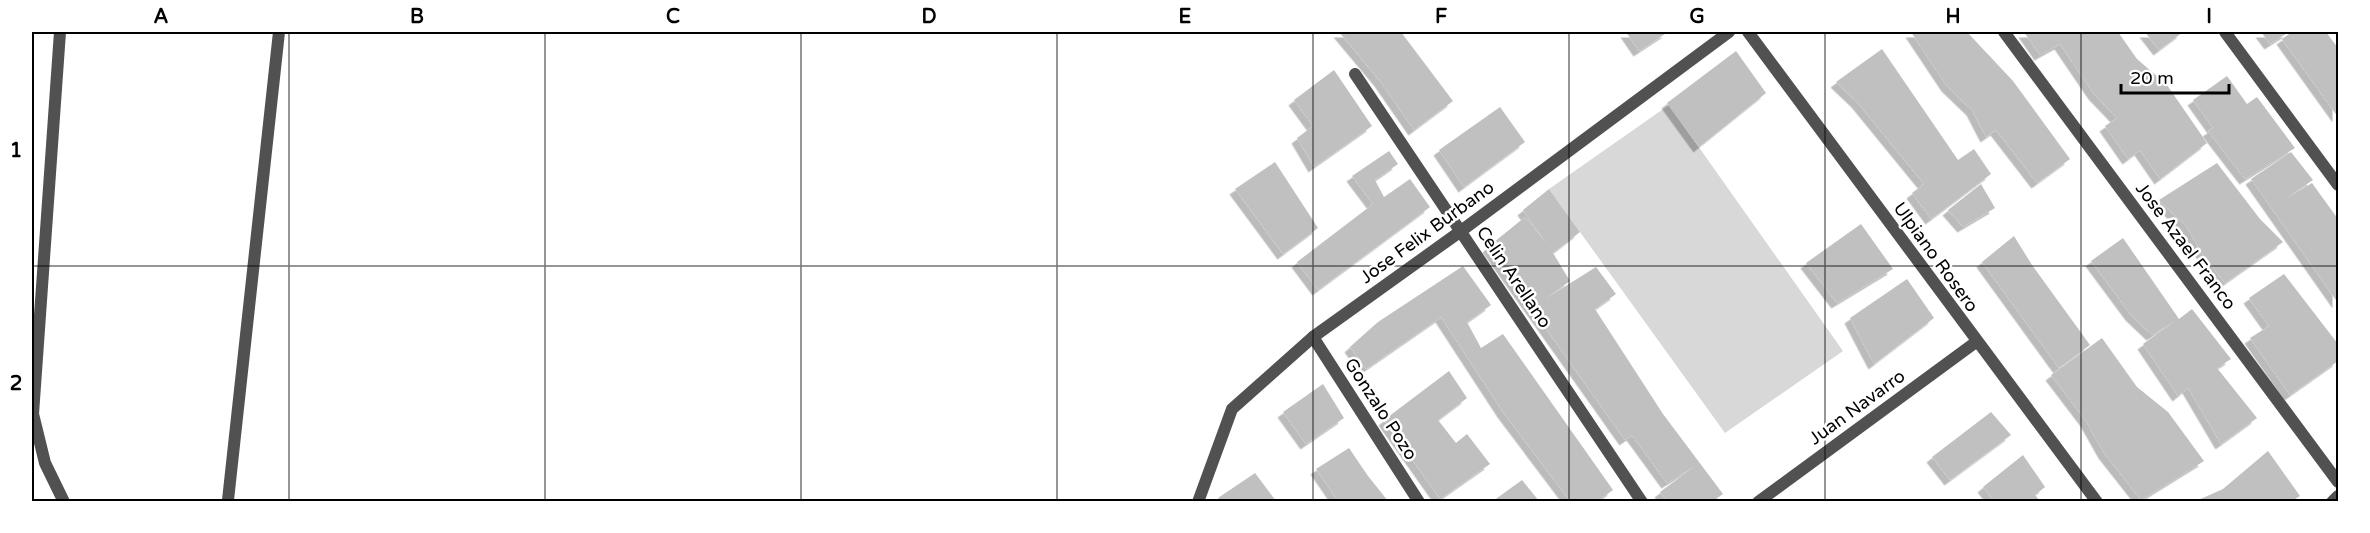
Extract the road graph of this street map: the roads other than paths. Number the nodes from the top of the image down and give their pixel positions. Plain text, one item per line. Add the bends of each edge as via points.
1 (60, 32) edge
2 (279, 32) edge
3 (1728, 32) edge
4 (1748, 32) edge
5 (2004, 32) edge
6 (2225, 32) edge
7 (1355, 74) dead end
8 (2338, 185) edge
9 (1461, 231) junction
10 (1312, 337) junction
11 (1976, 342) junction
12 (2338, 482) edge
13 (2338, 496) edge
14 (228, 500) edge
15 (64, 501) edge
16 (1198, 501) edge
17 (1419, 501) edge
18 (1642, 501) edge
19 (1758, 501) edge
20 (2097, 501) edge
21 (2332, 501) edge

1 - 15 street via 33,414 45,463
2 - 14 street
3 - 9 street, Jose Felix Burbano
4 - 11 street, Ulpiano Rosero
5 - 12 street, Jose Azael Franco
6 - 8 street
7 - 9 street, Celin Arellano
9 - 10 street, Jose Felix Burbano
9 - 18 street, Celin Arellano
10 - 16 street, Jose Felix Burbano via 1232,409
10 - 17 street, Gonzalo Pozo
11 - 19 street, Juan Navarro
11 - 20 street, Ulpiano Rosero
13 - 21 street

